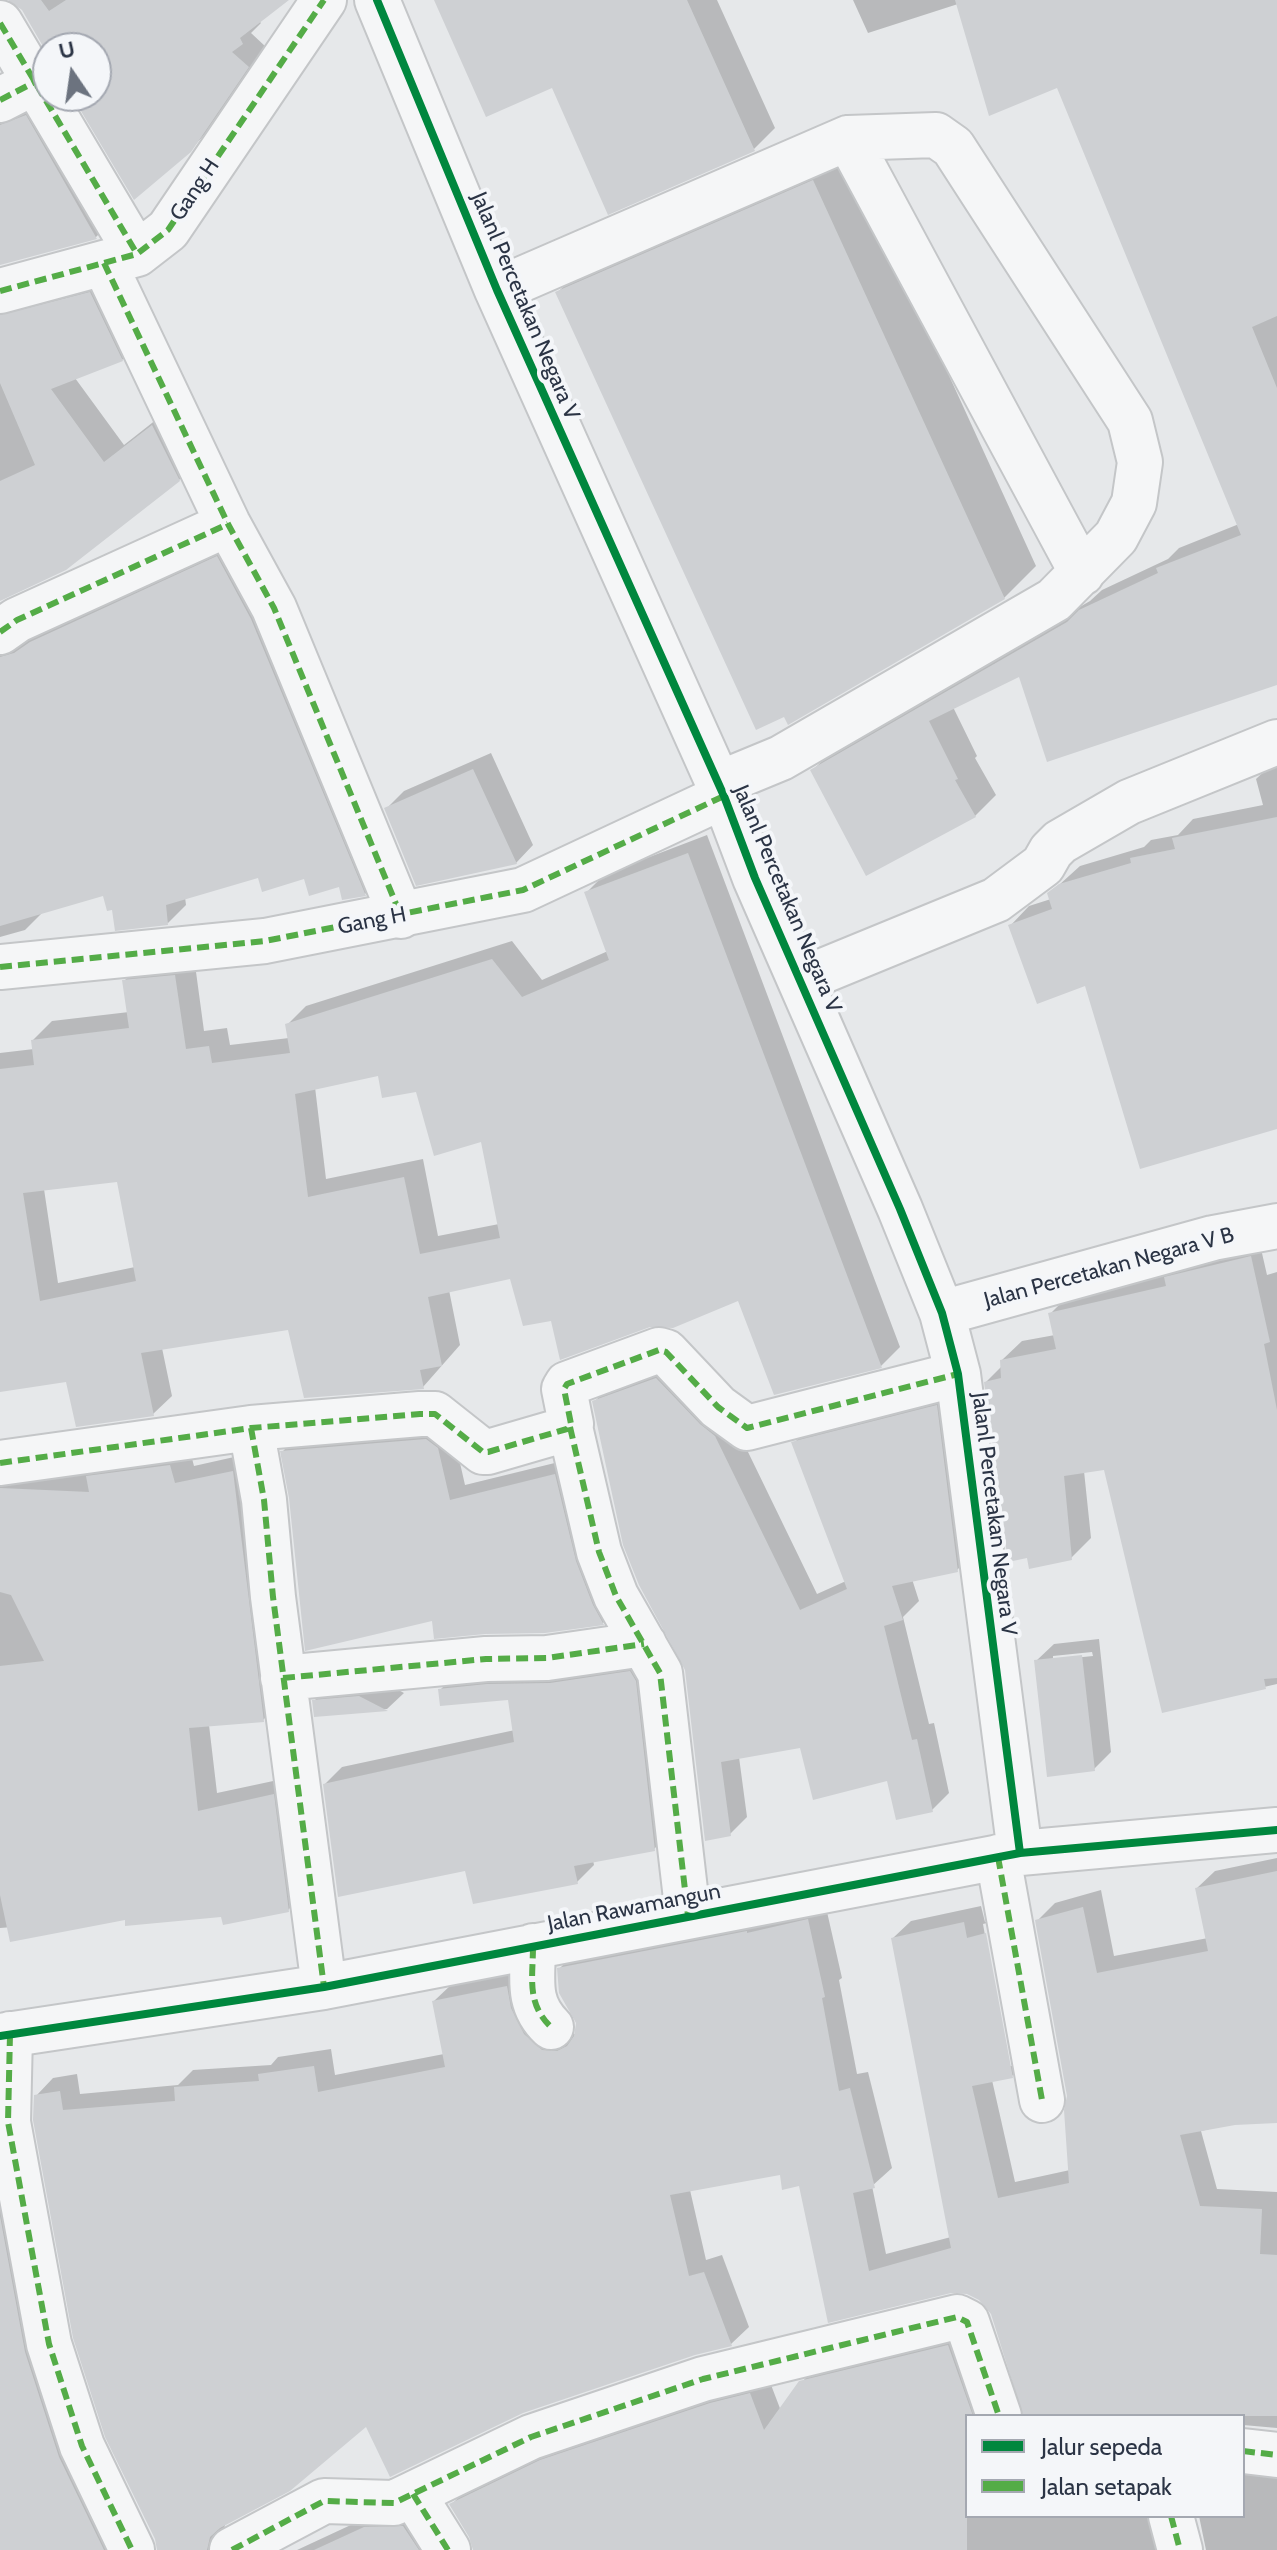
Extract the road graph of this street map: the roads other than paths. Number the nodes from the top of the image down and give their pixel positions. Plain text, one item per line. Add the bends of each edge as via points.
1 (324, 0) edge
2 (377, 0) edge
3 (0, 23) edge
4 (17, 91) edge
5 (848, 138) junction
6 (120, 258) junction
7 (497, 290) junction
8 (0, 291) edge
9 (228, 524) junction
10 (1082, 573) junction
11 (0, 632) edge
12 (1277, 742) edge
13 (721, 790) junction
14 (401, 916) junction
15 (0, 967) edge
16 (801, 980) junction
17 (1277, 1226) edge
18 (942, 1313) junction
19 (958, 1374) junction
20 (570, 1427) junction
21 (251, 1428) junction
22 (0, 1463) edge
23 (644, 1644) junction
24 (283, 1678) junction
25 (1277, 1830) edge
26 (1009, 1855) junction
27 (688, 1916) junction
28 (533, 1946) junction
29 (324, 1987) junction
30 (551, 2027) dead end
31 (5, 2035) edge
32 (1042, 2100) dead end
33 (998, 2414) edge
34 (1245, 2451) edge
35 (1277, 2455) edge
36 (413, 2494) junction
37 (1172, 2518) edge
38 (132, 2550) edge
39 (232, 2550) edge
40 (448, 2550) edge
41 (1180, 2550) edge

1 - 6 street, Gang H via 168,230
2 - 7 street, Jalanl Percetakan Negara V
3 - 4 street
4 - 6 street
5 - 7 street
5 - 10 street
5 - 10 street, Gang H via 936,135 953,147 1130,421 1140,462 1134,503 1116,537
6 - 8 street, Gang H
6 - 9 street
7 - 13 street, Jalanl Percetakan Negara V
9 - 11 street
9 - 14 street via 274,608
10 - 13 street, Gang H via 1054,600
12 - 16 street via 1129,802 1060,842 1043,865 996,900
13 - 14 street, Gang H via 523,890
13 - 16 street, Jalanl Percetakan Negara V
14 - 15 street, Gang H via 265,941
16 - 18 street, Jalanl Percetakan Negara V
17 - 18 street, Jalan Percetakan Negara V B via 1213,1238
18 - 19 street, Jalanl Percetakan Negara V
19 - 20 street via 747,1428 659,1350 567,1384
19 - 26 street, Jalanl Percetakan Negara V
20 - 21 street via 488,1452 435,1414
20 - 23 street via 599,1552 616,1596
21 - 22 street
21 - 24 street
23 - 24 street via 547,1658
23 - 27 street via 664,1691
24 - 29 street
25 - 26 street, Jalan Rawamangun
26 - 27 street, Jalan Rawamangun
26 - 32 street, Jalanl Percetakan Negara V
27 - 28 street, Jalan Rawamangun
28 - 29 street, Jalan Rawamangun
28 - 30 street via 533,1996
29 - 31 street, Jalan Rawamangun
31 - 38 street via 8,2122 49,2344 82,2446
33 - 36 street via 967,2322 957,2317 703,2379 531,2437
34 - 35 street
36 - 39 street via 394,2503 324,2501
36 - 40 street
37 - 41 street

